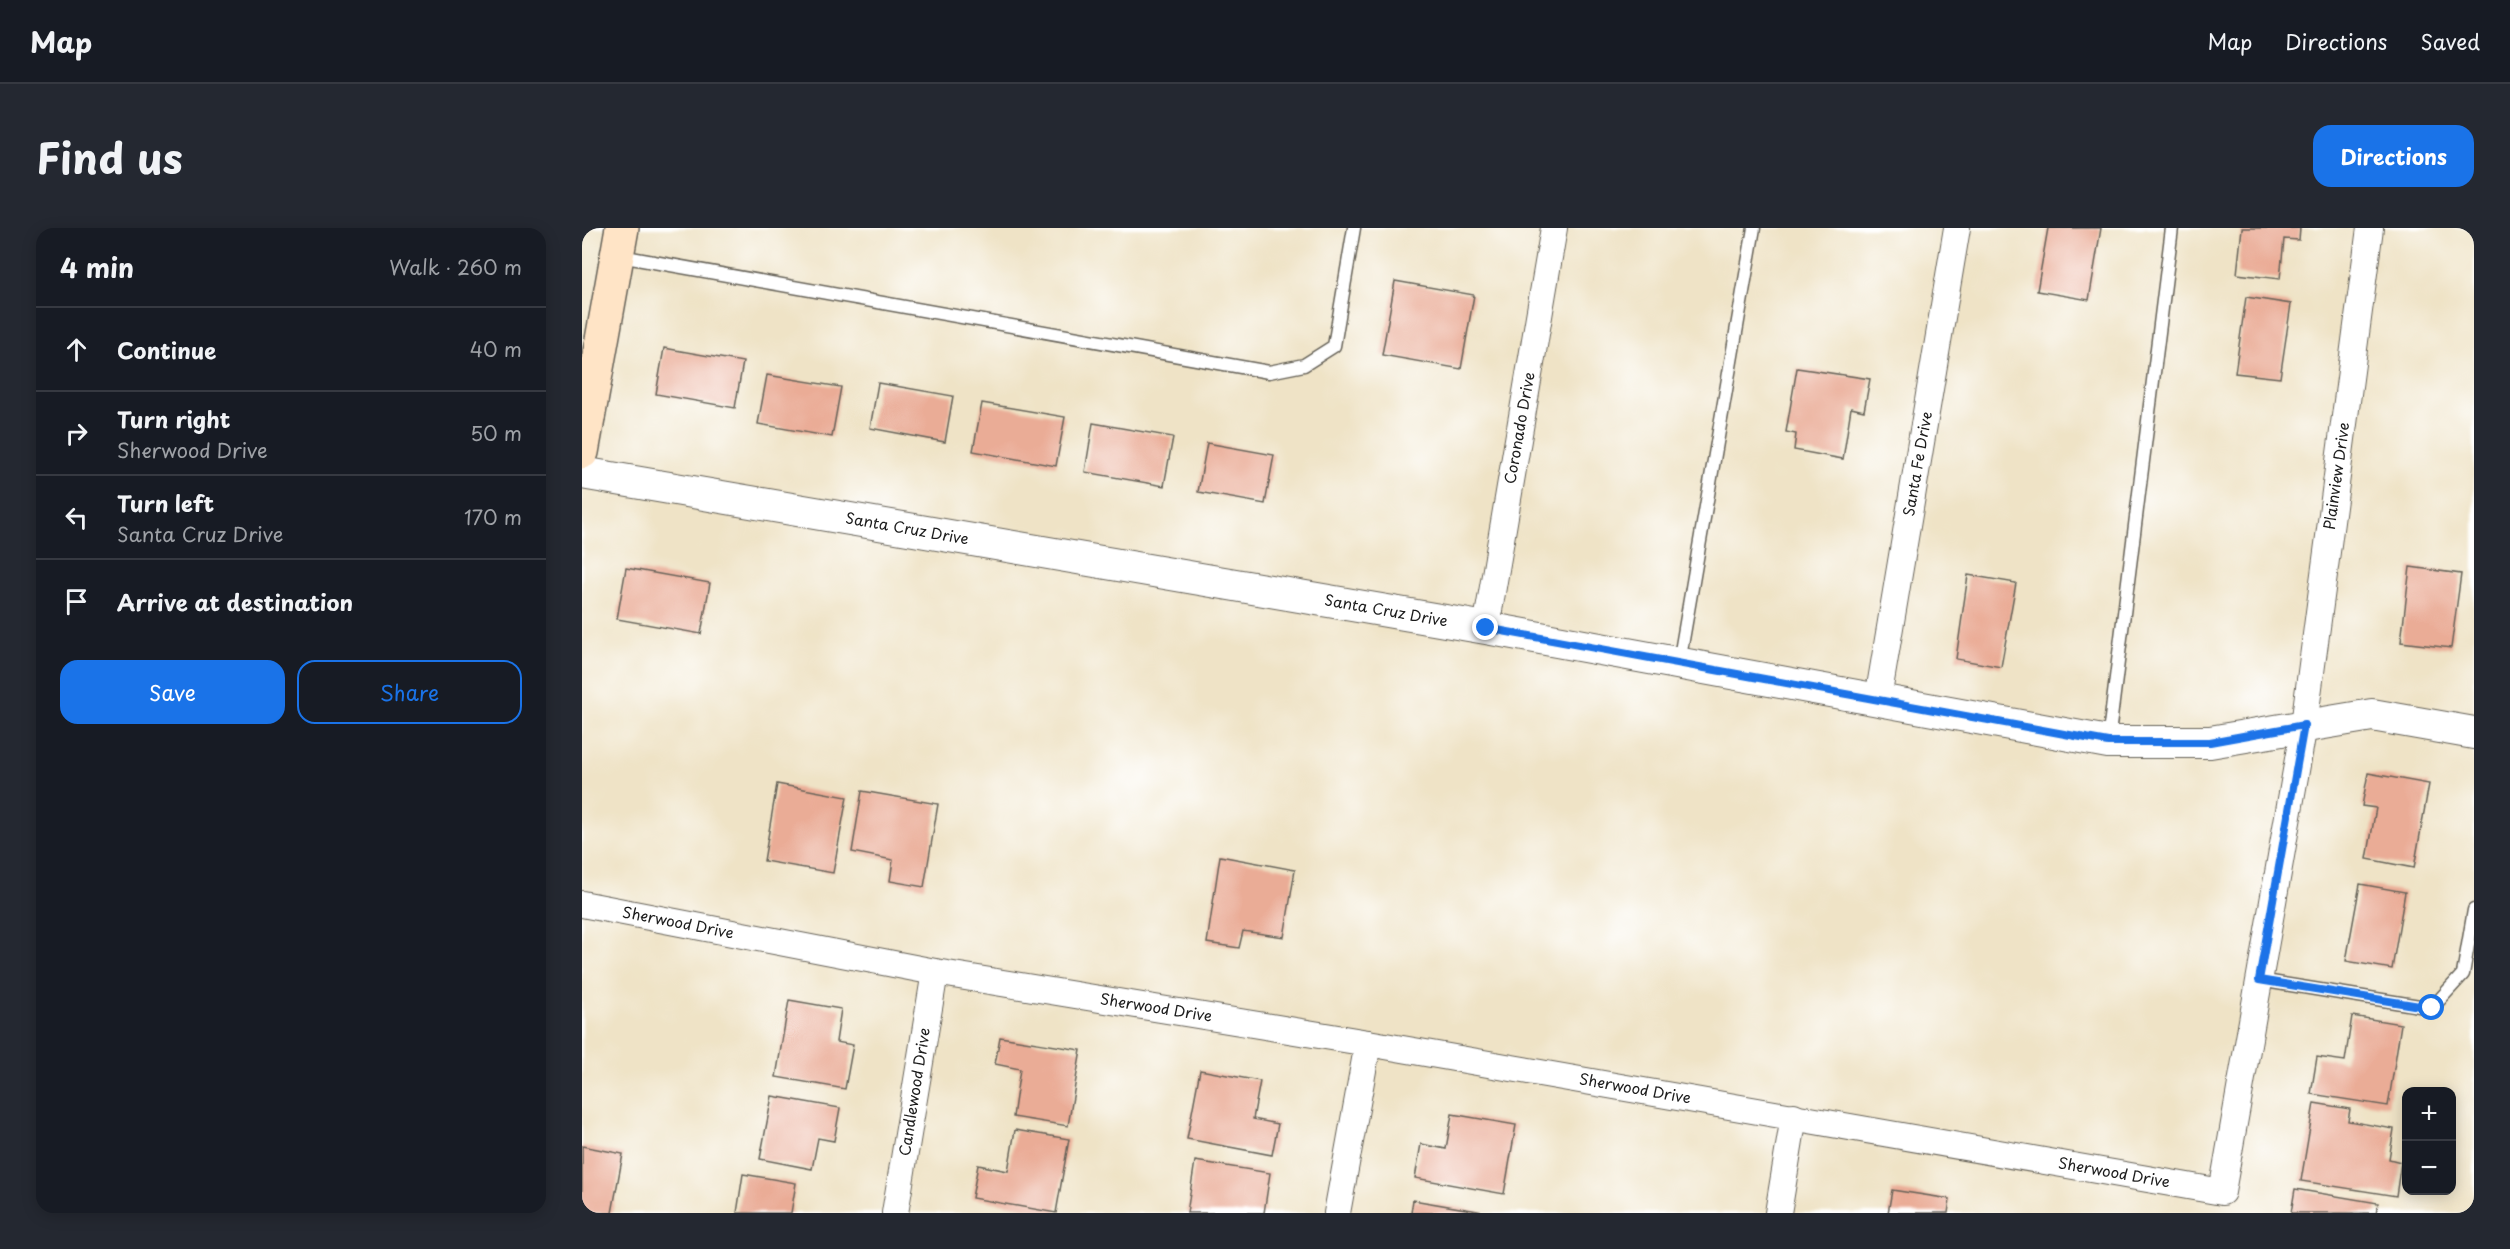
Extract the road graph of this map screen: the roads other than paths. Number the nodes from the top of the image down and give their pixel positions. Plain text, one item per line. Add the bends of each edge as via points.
1 (1354, 228) edge
2 (1554, 228) edge
3 (1754, 228) edge
4 (1957, 228) edge
5 (2172, 228) edge
6 (2370, 228) edge
7 (619, 242) edge
8 (587, 396) edge
9 (582, 452) edge
10 (582, 473) edge
11 (1486, 628) junction
12 (1679, 663) junction
13 (1878, 699) junction
14 (2304, 725) junction
15 (2474, 733) edge
16 (2108, 742) junction
17 (582, 904) edge
18 (2474, 910) edge
19 (935, 972) junction
20 (2259, 980) junction
21 (1368, 1043) junction
22 (1794, 1116) junction
23 (2220, 1202) edge
24 (895, 1213) edge
25 (1337, 1213) edge
26 (1778, 1213) edge

1 - 7 lane via 1334,346 1304,365 1269,372
2 - 11 street, Coronado Drive
3 - 12 lane
4 - 13 street, Santa Fe Drive
5 - 16 lane
6 - 14 street, Plainview Drive
7 - 8 main road
8 - 9 main road
10 - 11 street, Santa Cruz Drive
11 - 12 street, Santa Cruz Drive
12 - 13 street, Santa Cruz Drive
13 - 16 street, Santa Cruz Drive
14 - 15 street, Santa Cruz Drive via 2372,715
14 - 16 street, Santa Cruz Drive via 2210,742
14 - 20 street, Sherwood Drive
17 - 19 street, Sherwood Drive
18 - 20 lane via 2463,974 2432,1008
19 - 21 street, Sherwood Drive
19 - 24 street, Candlewood Drive
20 - 23 street, Sherwood Drive
21 - 22 street, Sherwood Drive
21 - 25 street
22 - 23 street, Sherwood Drive
22 - 26 street

